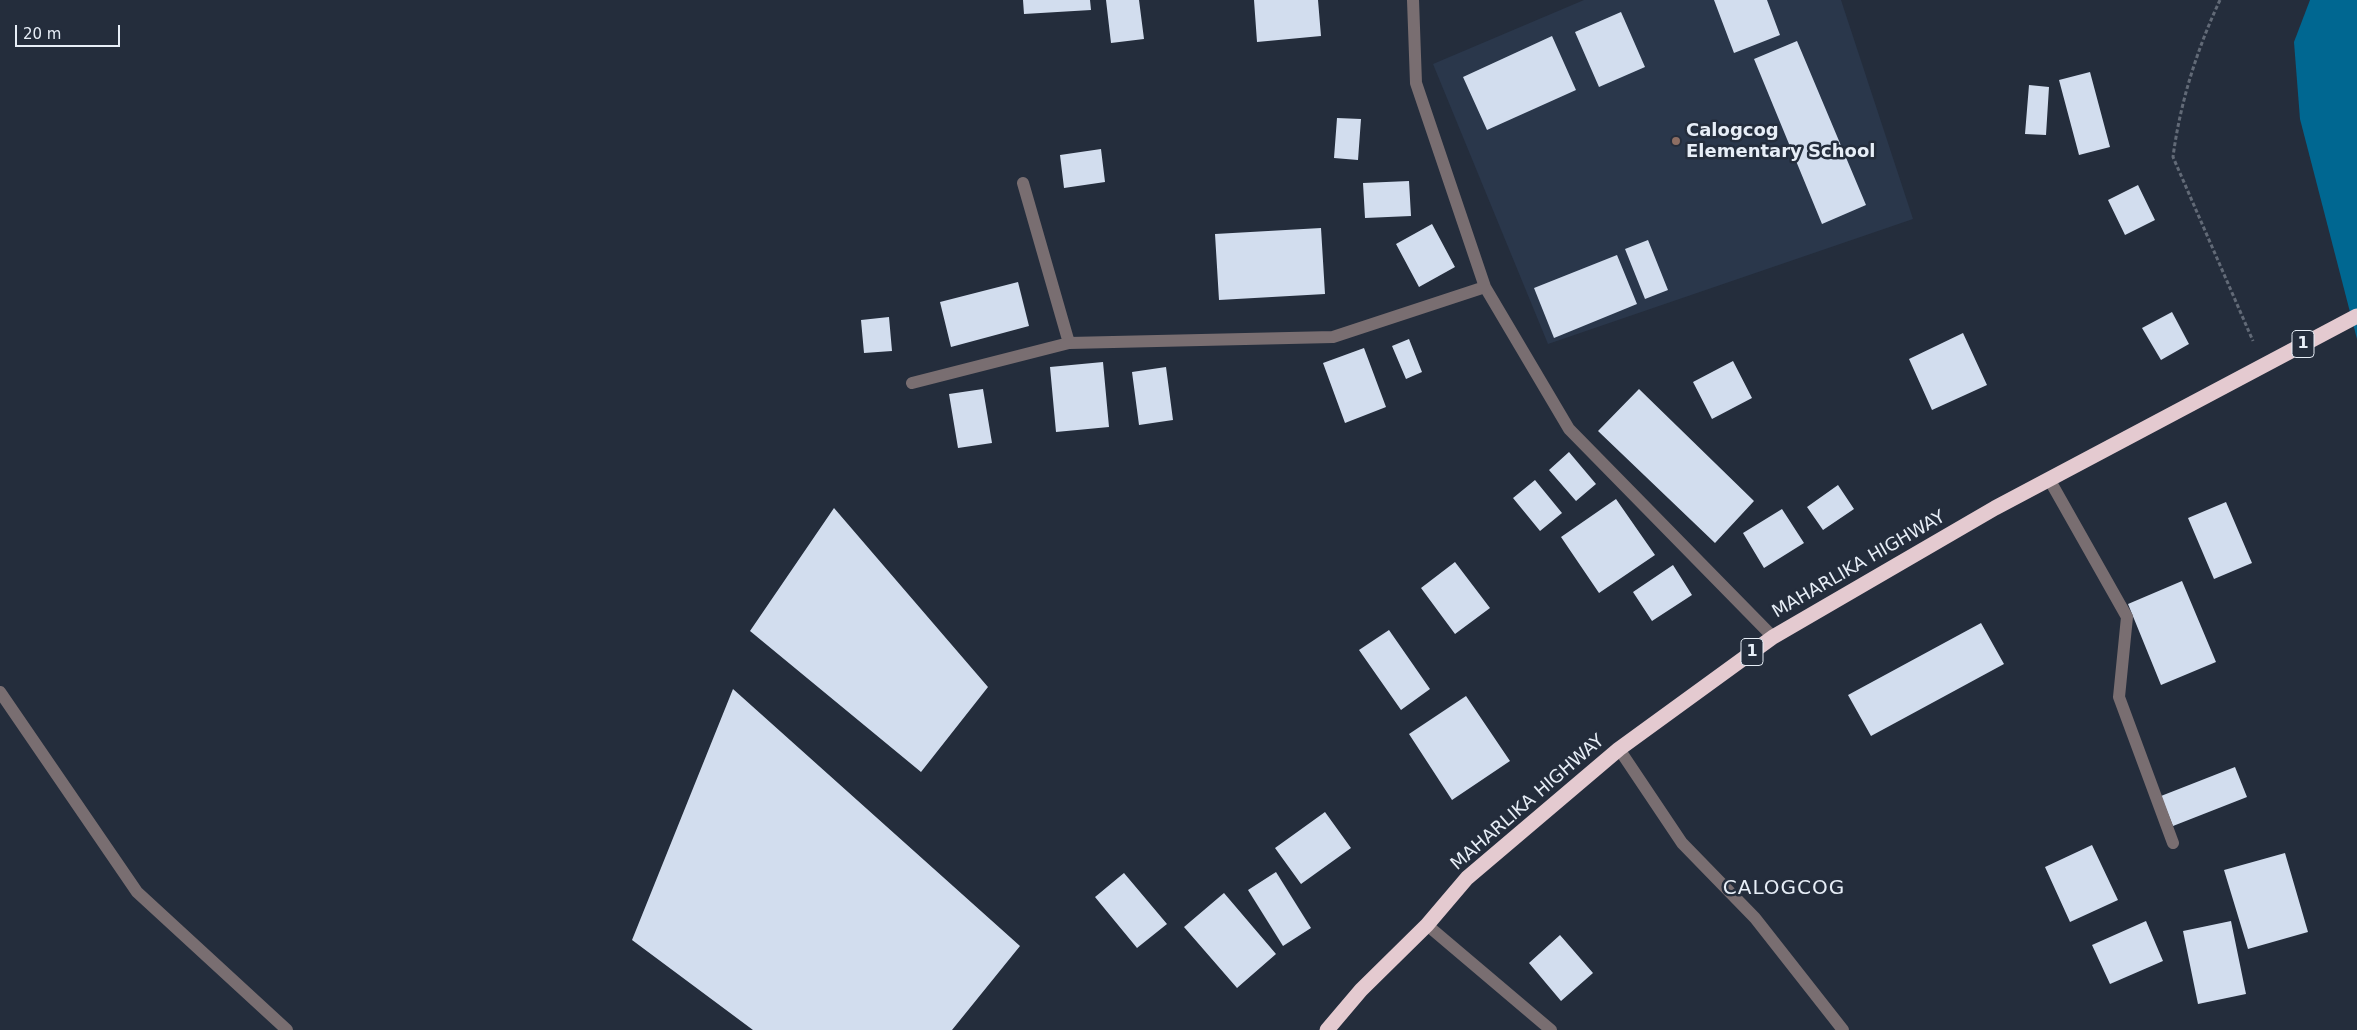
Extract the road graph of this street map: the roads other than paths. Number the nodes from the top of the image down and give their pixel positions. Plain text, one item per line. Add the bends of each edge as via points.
1 (1414, 0) edge
2 (1023, 183) dead end
3 (1485, 287) junction
4 (2357, 316) edge
5 (1069, 343) junction
6 (912, 383) dead end
7 (2049, 479) junction
8 (1773, 637) junction
9 (0, 692) edge
10 (1619, 749) junction
11 (2172, 843) dead end
12 (1427, 926) junction
13 (287, 1030) edge
14 (1327, 1030) edge
15 (1551, 1030) edge
16 (1843, 1030) edge

1 - 3 street via 1416,83
2 - 5 street
3 - 5 street via 1333,337
3 - 8 street via 1569,430
4 - 7 highway, MAHARLIKA HIGHWAY / 1
5 - 6 street
7 - 8 highway, MAHARLIKA HIGHWAY / 1
7 - 11 street via 2127,617 2119,697
8 - 10 highway, MAHARLIKA HIGHWAY / 1
9 - 13 street via 137,892
10 - 12 highway, MAHARLIKA HIGHWAY / 1 via 1467,878
10 - 16 street via 1682,843 1755,918
12 - 14 highway, MAHARLIKA HIGHWAY / 1 via 1361,990
12 - 15 street

